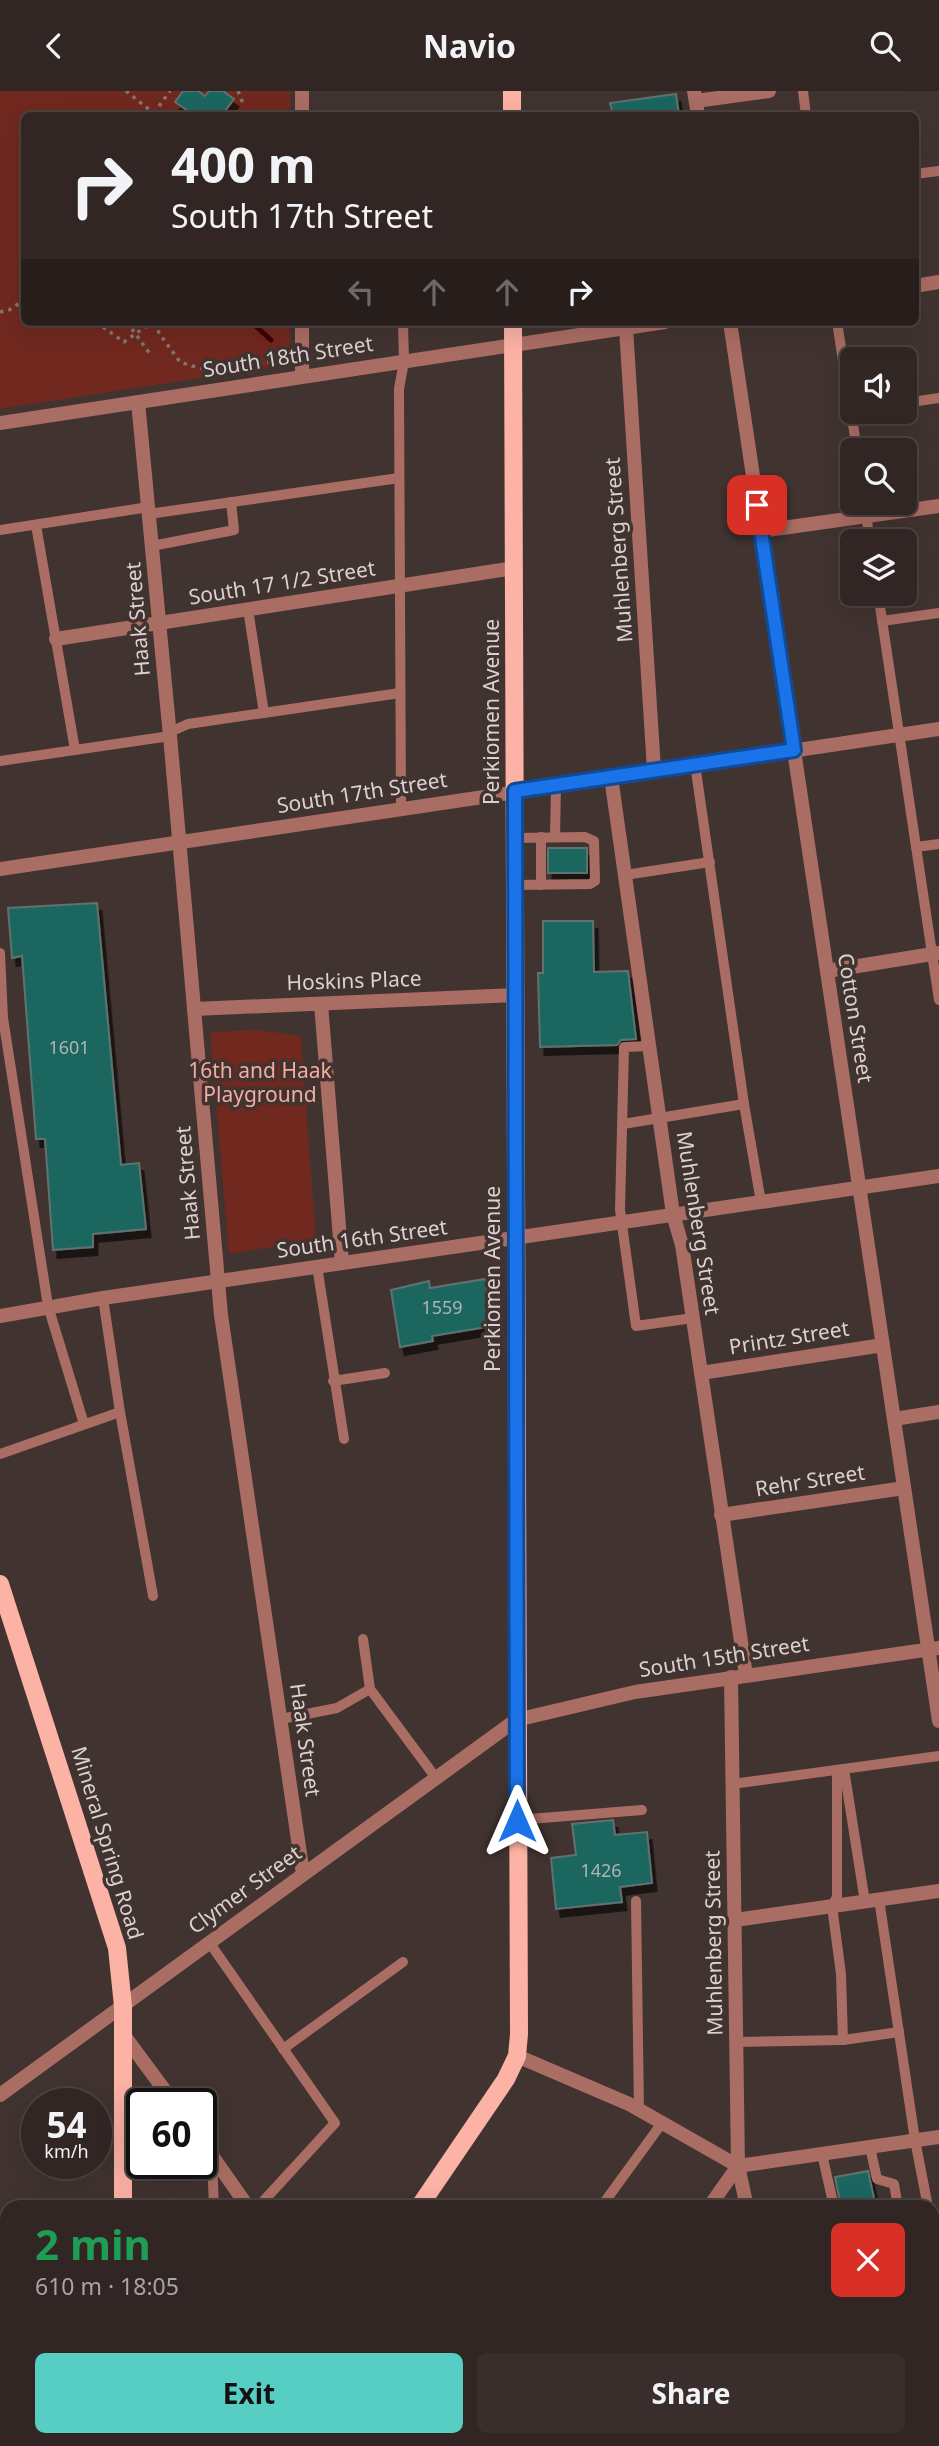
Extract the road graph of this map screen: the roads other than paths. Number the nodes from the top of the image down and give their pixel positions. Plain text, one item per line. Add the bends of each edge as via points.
1 (302, 91) edge
2 (512, 91) edge
3 (769, 91) edge
4 (803, 91) edge
5 (696, 103) edge
6 (302, 112) edge
7 (512, 112) edge
8 (806, 112) edge
9 (939, 170) edge
10 (919, 173) edge
11 (939, 282) edge
12 (919, 285) edge
13 (302, 326) edge
14 (403, 326) edge
15 (513, 326) edge
16 (639, 326) edge
17 (731, 326) edge
18 (838, 326) edge
19 (626, 328) junction
20 (513, 345) junction
21 (841, 347) edge
22 (404, 361) junction
23 (302, 376) junction
24 (939, 398) edge
25 (138, 401) junction
26 (917, 401) edge
27 (0, 423) edge
28 (399, 478) junction
29 (231, 502) junction
30 (939, 506) edge
31 (917, 507) edge
32 (149, 511) junction
33 (840, 514) edge
34 (36, 525) junction
35 (0, 530) edge
36 (761, 531) junction
37 (152, 546) junction
38 (514, 568) junction
39 (400, 586) junction
40 (880, 606) edge
41 (248, 609) junction
42 (939, 613) edge
43 (882, 621) junction
44 (159, 622) junction
45 (56, 639) junction
46 (400, 693) junction
47 (264, 713) junction
48 (939, 729) edge
49 (170, 734) junction
50 (899, 735) junction
51 (75, 750) junction
52 (794, 750) junction
53 (0, 761) edge
54 (695, 764) junction
55 (654, 770) junction
56 (611, 777) junction
57 (556, 785) junction
58 (515, 791) junction
59 (401, 809) junction
60 (541, 837) junction
61 (555, 837) junction
62 (515, 838) junction
63 (179, 842) junction
64 (939, 844) edge
65 (916, 847) junction
66 (709, 862) junction
67 (0, 869) edge
68 (625, 875) junction
69 (516, 885) junction
70 (541, 885) junction
71 (0, 953) edge
72 (936, 953) edge
73 (827, 971) junction
74 (516, 995) junction
75 (939, 1000) edge
76 (321, 1004) junction
77 (194, 1009) junction
78 (650, 1046) junction
79 (744, 1104) junction
80 (660, 1118) junction
81 (623, 1124) junction
82 (939, 1176) edge
83 (860, 1188) junction
84 (761, 1202) junction
85 (673, 1214) junction
86 (621, 1222) junction
87 (516, 1238) junction
88 (342, 1263) junction
89 (317, 1266) junction
90 (217, 1281) junction
91 (103, 1298) junction
92 (48, 1306) junction
93 (0, 1315) edge
94 (693, 1318) junction
95 (883, 1345) junction
96 (385, 1373) dead end
97 (701, 1373) junction
98 (333, 1381) junction
99 (120, 1412) junction
100 (939, 1412) edge
101 (894, 1419) junction
102 (84, 1424) junction
103 (344, 1439) dead end
104 (0, 1454) edge
105 (904, 1487) junction
106 (721, 1515) junction
107 (0, 1584) edge
108 (153, 1596) dead end
109 (363, 1639) dead end
110 (934, 1648) edge
111 (738, 1676) junction
112 (370, 1689) junction
113 (281, 1719) junction
114 (516, 1720) junction
115 (939, 1721) edge
116 (939, 1756) edge
117 (841, 1769) junction
118 (436, 1778) junction
119 (732, 1784) junction
120 (642, 1810) dead end
121 (517, 1821) junction
122 (303, 1874) junction
123 (939, 1891) edge
124 (636, 1901) dead end
125 (872, 1901) junction
126 (832, 1906) junction
127 (734, 1920) junction
128 (209, 1942) junction
129 (403, 1962) dead end
130 (123, 2005) junction
131 (899, 2032) junction
132 (123, 2034) junction
133 (843, 2040) junction
134 (736, 2042) junction
135 (283, 2049) junction
136 (517, 2056) junction
137 (163, 2088) edge
138 (0, 2095) edge
139 (639, 2110) junction
140 (662, 2123) junction
141 (939, 2137) edge
142 (915, 2140) junction
143 (870, 2147) junction
144 (822, 2154) junction
145 (217, 2161) edge
146 (738, 2166) junction
147 (213, 2179) edge
148 (123, 2200) edge
149 (214, 2200) edge
150 (243, 2200) edge
151 (264, 2200) edge
152 (424, 2200) edge
153 (606, 2200) edge
154 (714, 2200) edge
155 (745, 2200) edge
156 (832, 2200) edge
157 (897, 2200) edge
158 (927, 2200) edge

1 - 6 street
2 - 7 main road
3 - 5 street
4 - 8 lane
9 - 10 lane
11 - 12 street
13 - 23 street
14 - 22 lane
15 - 20 main road, Perkiomen Avenue
16 - 19 street, South 18th Street
17 - 36 street, Cotton Street
18 - 21 lane
19 - 20 street, South 18th Street
19 - 55 street, Muhlenberg Street
20 - 22 street, South 18th Street
20 - 38 main road, Perkiomen Avenue
22 - 23 street, South 18th Street
22 - 28 lane via 399,389
23 - 25 street, South 18th Street
24 - 26 lane
25 - 27 street, South 18th Street
25 - 32 street, Haak Street
28 - 29 lane
28 - 39 lane
29 - 32 lane
29 - 37 lane via 234,530
30 - 31 street
32 - 34 lane
32 - 37 street, Haak Street
33 - 36 street
34 - 35 lane
34 - 45 lane
36 - 52 street, Cotton Street
37 - 44 street, Haak Street
38 - 39 street, South 17 1/2 Street
38 - 58 main road, Perkiomen Avenue
39 - 41 street, South 17 1/2 Street
39 - 46 lane
40 - 43 lane
41 - 44 street, South 17 1/2 Street
41 - 47 lane
42 - 43 lane
43 - 50 lane
44 - 45 street, South 17 1/2 Street
44 - 49 street, Haak Street
45 - 51 lane
46 - 47 lane
46 - 59 lane
47 - 49 lane via 188,724
48 - 50 street, South 17th Street
49 - 51 lane
49 - 63 street, Haak Street
50 - 52 street, South 17th Street
50 - 65 lane
51 - 53 lane
52 - 54 street, South 17th Street
52 - 73 street, Cotton Street
54 - 55 street, South 17th Street
54 - 66 lane
55 - 56 street, South 17th Street
56 - 57 street, South 17th Street
56 - 68 street, Muhlenberg Street
57 - 58 street, South 17th Street
57 - 61 lane
58 - 59 street, South 17th Street
58 - 62 main road, Perkiomen Avenue
59 - 63 street, South 17th Street
60 - 61 lane
60 - 62 lane
60 - 70 lane
61 - 70 lane via 594,841 595,881
62 - 69 main road, Perkiomen Avenue
63 - 67 street, South 17th Street
63 - 77 street, Haak Street
64 - 65 lane
65 - 72 lane
66 - 68 lane
66 - 79 lane
68 - 78 street, Muhlenberg Street
69 - 70 lane
69 - 74 main road, Perkiomen Avenue
71 - 92 lane via 3,1018
72 - 73 street
72 - 75 lane
73 - 83 street, Cotton Street
74 - 76 street, Hoskins Place
74 - 87 main road, Perkiomen Avenue
76 - 77 street, Hoskins Place
76 - 88 street
77 - 90 street, Haak Street
78 - 80 street, Muhlenberg Street
78 - 81 lane via 624,1047
79 - 80 lane
79 - 84 lane
80 - 81 lane
80 - 85 street, Muhlenberg Street
81 - 86 lane
82 - 83 street, South 16th Street
83 - 84 street, South 16th Street
83 - 95 street, Cotton Street
84 - 85 street, South 16th Street
85 - 86 street, South 16th Street
85 - 94 street, Muhlenberg Street
86 - 87 street, South 16th Street
86 - 94 lane via 636,1326
87 - 88 street, South 16th Street
87 - 114 main road, Perkiomen Avenue
88 - 89 street, South 16th Street
89 - 90 street, South 16th Street
89 - 98 lane
90 - 91 street, South 16th Street
90 - 113 street, Haak Street
91 - 92 street, South 16th Street
91 - 99 lane
92 - 93 street, South 16th Street
92 - 102 lane
94 - 97 street, Muhlenberg Street
95 - 97 street, Printz Street
95 - 101 street, Cotton Street
96 - 98 lane
97 - 106 street, Muhlenberg Street
98 - 103 lane
99 - 102 lane
99 - 108 lane
100 - 101 street
101 - 105 street, Cotton Street
102 - 104 lane
105 - 106 street, Rehr Street
105 - 110 street, Cotton Street
106 - 111 street, Muhlenberg Street
107 - 130 main road, Mineral Spring Road via 112,1927
109 - 112 lane
110 - 111 street, South 15th Street
110 - 115 street, Cotton Street
111 - 114 street, South 15th Street via 635,1692
111 - 119 street, Muhlenberg Street
112 - 113 lane via 337,1708
112 - 118 lane
113 - 122 street, Haak Street
114 - 118 street, Clymer Street
114 - 121 main road, Perkiomen Avenue
116 - 117 lane
117 - 119 lane
117 - 125 lane
117 - 126 lane via 837,1897
118 - 122 street, Clymer Street
119 - 127 street, Muhlenberg Street
120 - 121 lane
121 - 136 main road, Perkiomen Avenue
122 - 128 street, Clymer Street
123 - 125 street
124 - 139 lane
125 - 126 street
125 - 131 lane
126 - 127 street
126 - 133 lane
127 - 134 street, Muhlenberg Street
128 - 130 street, Clymer Street
128 - 135 lane
129 - 135 lane
130 - 132 main road, Mineral Spring Road
130 - 138 street, Clymer Street
131 - 133 lane
131 - 142 lane
132 - 137 street
132 - 148 main road, Mineral Spring Road
133 - 134 lane
134 - 146 street, Muhlenberg Street
135 - 151 lane via 335,2123
136 - 139 street
136 - 152 main road, Perkiomen Avenue via 506,2080
139 - 140 street
140 - 146 street
140 - 153 lane
141 - 142 street
142 - 143 street
142 - 158 lane
143 - 144 street
143 - 157 lane via 877,2179 894,2184
144 - 146 street
144 - 156 lane
145 - 150 street
146 - 154 street
146 - 155 street, Muhlenberg Street
147 - 149 lane

